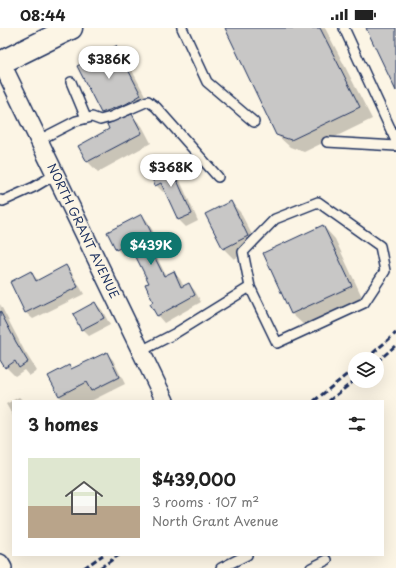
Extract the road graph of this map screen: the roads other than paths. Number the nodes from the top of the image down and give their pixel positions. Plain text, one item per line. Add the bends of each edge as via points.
1 (71, 28) edge
2 (182, 28) edge
3 (344, 28) edge
4 (1, 62) edge
5 (71, 82) dead end
6 (86, 118) junction
7 (254, 122) dead end
8 (39, 140) junction
9 (396, 141) edge
10 (327, 142) dead end
11 (396, 146) edge
12 (56, 174) junction
13 (218, 177) dead end
14 (0, 200) edge
15 (250, 288) junction
16 (141, 351) junction
17 (165, 400) edge
18 (245, 556) edge
19 (327, 561) edge
20 (0, 563) edge
21 (3, 568) edge
22 (221, 568) edge
23 (311, 568) edge

1 - 4 main road
2 - 7 lane via 207,82
3 - 9 lane
4 - 8 street, NORTH GRANT AVENUE
5 - 6 lane
6 - 8 lane
6 - 13 lane via 100,120 111,117 148,101
8 - 12 street, NORTH GRANT AVENUE
10 - 11 lane
12 - 14 lane via 34,187 3,201
12 - 16 street, NORTH GRANT AVENUE
15 - 15 lane via 243,252 275,219 318,202 380,246 385,271 364,303 277,344
15 - 16 lane
16 - 17 street, NORTH GRANT AVENUE
18 - 22 lane
19 - 23 lane
20 - 21 street

